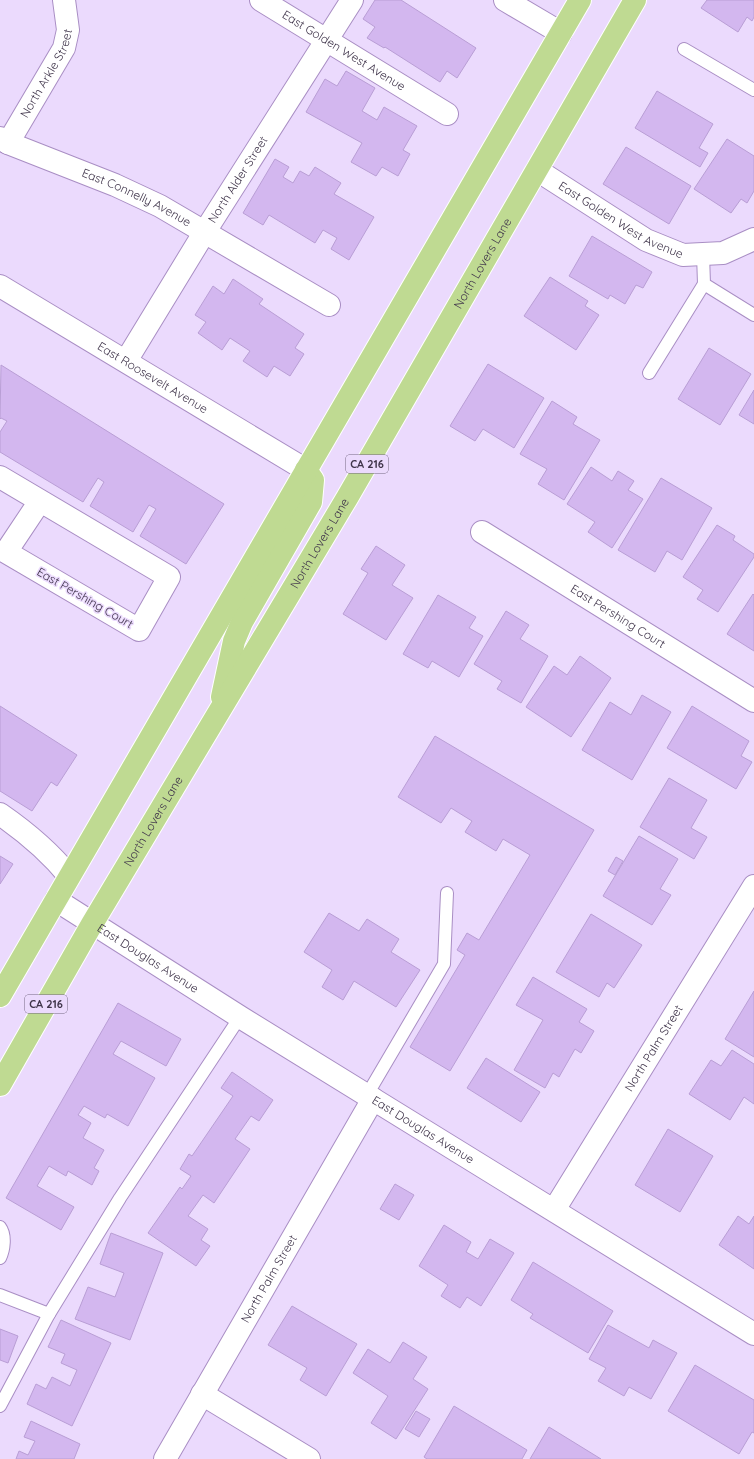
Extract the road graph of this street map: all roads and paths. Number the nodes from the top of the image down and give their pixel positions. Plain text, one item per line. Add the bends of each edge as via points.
1 (64, 0) edge
2 (261, 0) edge
3 (352, 0) edge
4 (505, 0) edge
5 (580, 0) edge
6 (635, 0) edge
7 (561, 33) junction
8 (327, 40) junction
9 (684, 49) dead end
10 (754, 90) edge
11 (447, 114) dead end
12 (4, 140) edge
13 (537, 170) junction
14 (204, 233) junction
15 (754, 239) edge
16 (703, 254) junction
17 (704, 284) junction
18 (1, 289) edge
19 (329, 305) dead end
20 (754, 314) edge
21 (126, 361) junction
22 (649, 373) dead end
23 (306, 470) junction
24 (0, 477) edge
25 (40, 501) junction
26 (482, 532) dead end
27 (754, 701) edge
28 (218, 714) junction
29 (0, 814) edge
30 (70, 876) junction
31 (754, 886) edge
32 (447, 893) dead end
33 (56, 900) junction
34 (92, 924) junction
35 (0, 996) edge
36 (240, 1017) junction
37 (0, 1084) edge
38 (370, 1097) junction
39 (554, 1210) junction
40 (0, 1227) edge
41 (0, 1258) edge
42 (0, 1295) edge
43 (49, 1314) junction
44 (754, 1334) edge
45 (202, 1394) junction
46 (0, 1406) edge
47 (165, 1459) edge
48 (309, 1459) edge

1 - 12 street, North Arkle Street via 68,30 64,48
2 - 8 street, East Golden West Avenue
3 - 8 street, North Alder Street
4 - 7 street
5 - 7 main road
6 - 13 main road, North Lovers Lane / CA 216
7 - 23 main road
8 - 11 street, East Golden West Avenue
8 - 14 street, North Alder Street
9 - 10 lane
12 - 14 street, East Connelly Avenue via 115,185 160,206
13 - 16 street, East Golden West Avenue via 646,240 683,255
13 - 28 main road, North Lovers Lane / CA 216 via 347,498
14 - 19 street, East Connelly Avenue
14 - 21 street, North Alder Street
15 - 16 street, East Golden West Avenue via 723,253
16 - 17 lane
17 - 20 lane
17 - 22 lane
18 - 21 street, East Roosevelt Avenue
21 - 23 street, East Roosevelt Avenue
23 - 28 main road via 313,480 311,502 242,622 234,641
23 - 30 main road
24 - 25 street, East Pershing Court
25 - 25 street, East Pershing Court via 169,577 139,630 6,552
26 - 27 street, East Pershing Court
28 - 34 main road, North Lovers Lane / CA 216
29 - 30 street via 25,831
30 - 33 main road
31 - 39 street, North Palm Street
32 - 38 lane via 444,964
33 - 34 street, East Douglas Avenue
33 - 35 main road
34 - 36 street, East Douglas Avenue
34 - 37 main road, North Lovers Lane / CA 216
36 - 38 street, East Douglas Avenue
36 - 43 lane via 120,1198
38 - 39 street, East Douglas Avenue
38 - 45 street, North Palm Street
39 - 44 street, East Douglas Avenue
40 - 41 lane via 4,1249
42 - 43 lane
43 - 46 lane
45 - 47 street, North Palm Street
45 - 48 street

